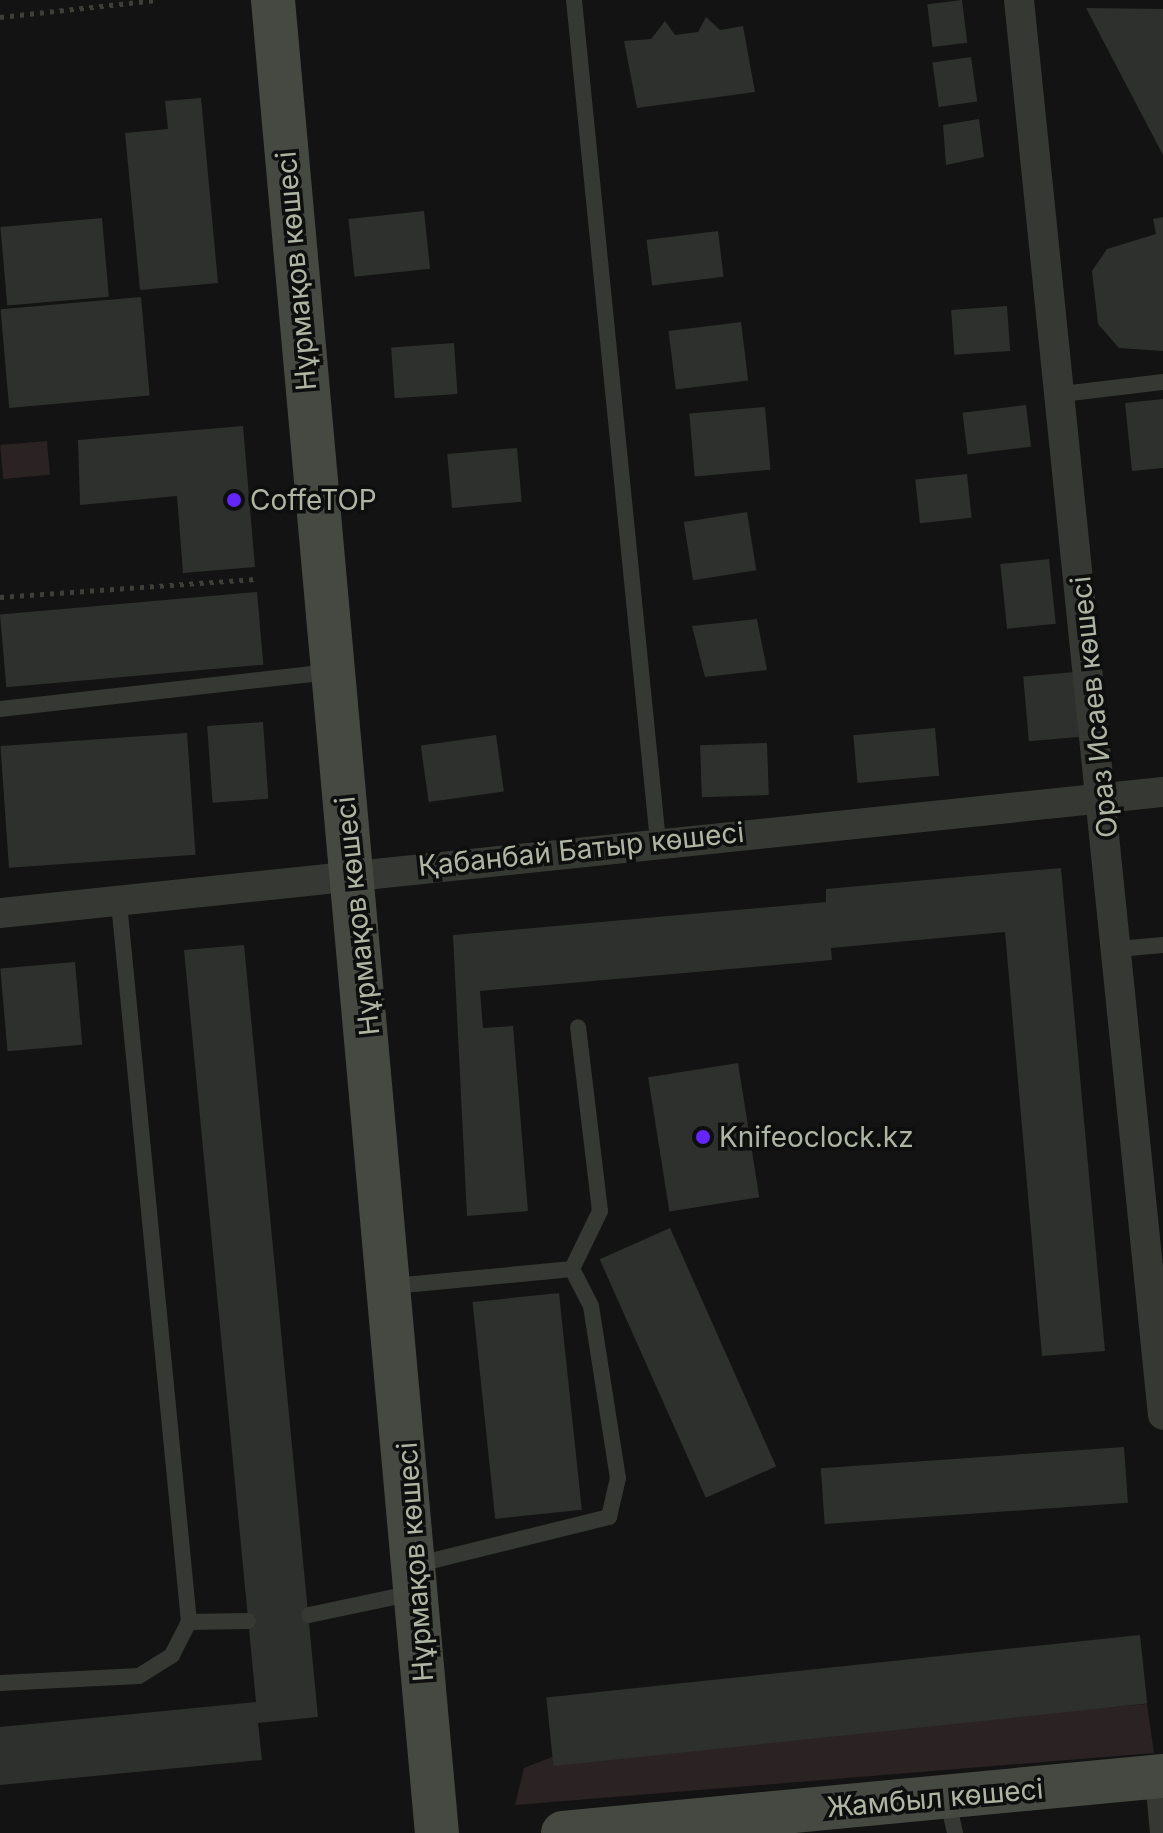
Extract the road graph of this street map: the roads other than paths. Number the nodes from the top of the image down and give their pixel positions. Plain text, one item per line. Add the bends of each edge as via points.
1 (273, 0) edge
2 (574, 0) edge
3 (1019, 0) edge
4 (1163, 382) edge
5 (1062, 394) junction
6 (330, 672) junction
7 (0, 709) edge
8 (1163, 792) edge
9 (1103, 798) junction
10 (658, 842) junction
11 (354, 871) junction
12 (119, 903) junction
13 (0, 913) edge
14 (1163, 945) edge
15 (1118, 949) junction
16 (578, 1027) dead end
17 (572, 1269) junction
18 (393, 1286) junction
19 (1163, 1415) edge
20 (416, 1578) junction
21 (309, 1615) dead end
22 (248, 1621) dead end
23 (189, 1622) junction
24 (0, 1683) edge
25 (1158, 1776) edge
26 (951, 1815) edge
27 (700, 1826) edge
28 (437, 1833) edge
29 (563, 1833) edge
30 (1158, 1833) edge

1 - 6 street, Нұрмақов көшесі
2 - 10 lane
3 - 5 street, Ораз Исаев көшесі
4 - 5 lane
5 - 9 street, Ораз Исаев көшесі
6 - 7 lane
6 - 11 street, Нұрмақов көшесі
8 - 9 street, Қабанбай Батыр көшесі
9 - 10 street, Қабанбай Батыр көшесі
9 - 15 street, Ораз Исаев көшесі
10 - 11 street, Қабанбай Батыр көшесі
11 - 12 street, Қабанбай Батыр көшесі
11 - 18 street, Нұрмақов көшесі
12 - 13 street, Қабанбай Батыр көшесі
12 - 23 lane
14 - 15 lane
15 - 19 street, Ораз Исаев көшесі
16 - 17 lane via 600,1211
17 - 18 lane
17 - 20 lane via 588,1291 618,1478 609,1517
18 - 20 street, Нұрмақов көшесі
20 - 21 lane
20 - 28 street, Нұрмақов көшесі
22 - 23 lane
23 - 24 lane via 172,1655 139,1676
25 - 26 street, Жамбыл көшесі
25 - 30 lane
26 - 27 street, Жамбыл көшесі
27 - 29 street, Жамбыл көшесі

